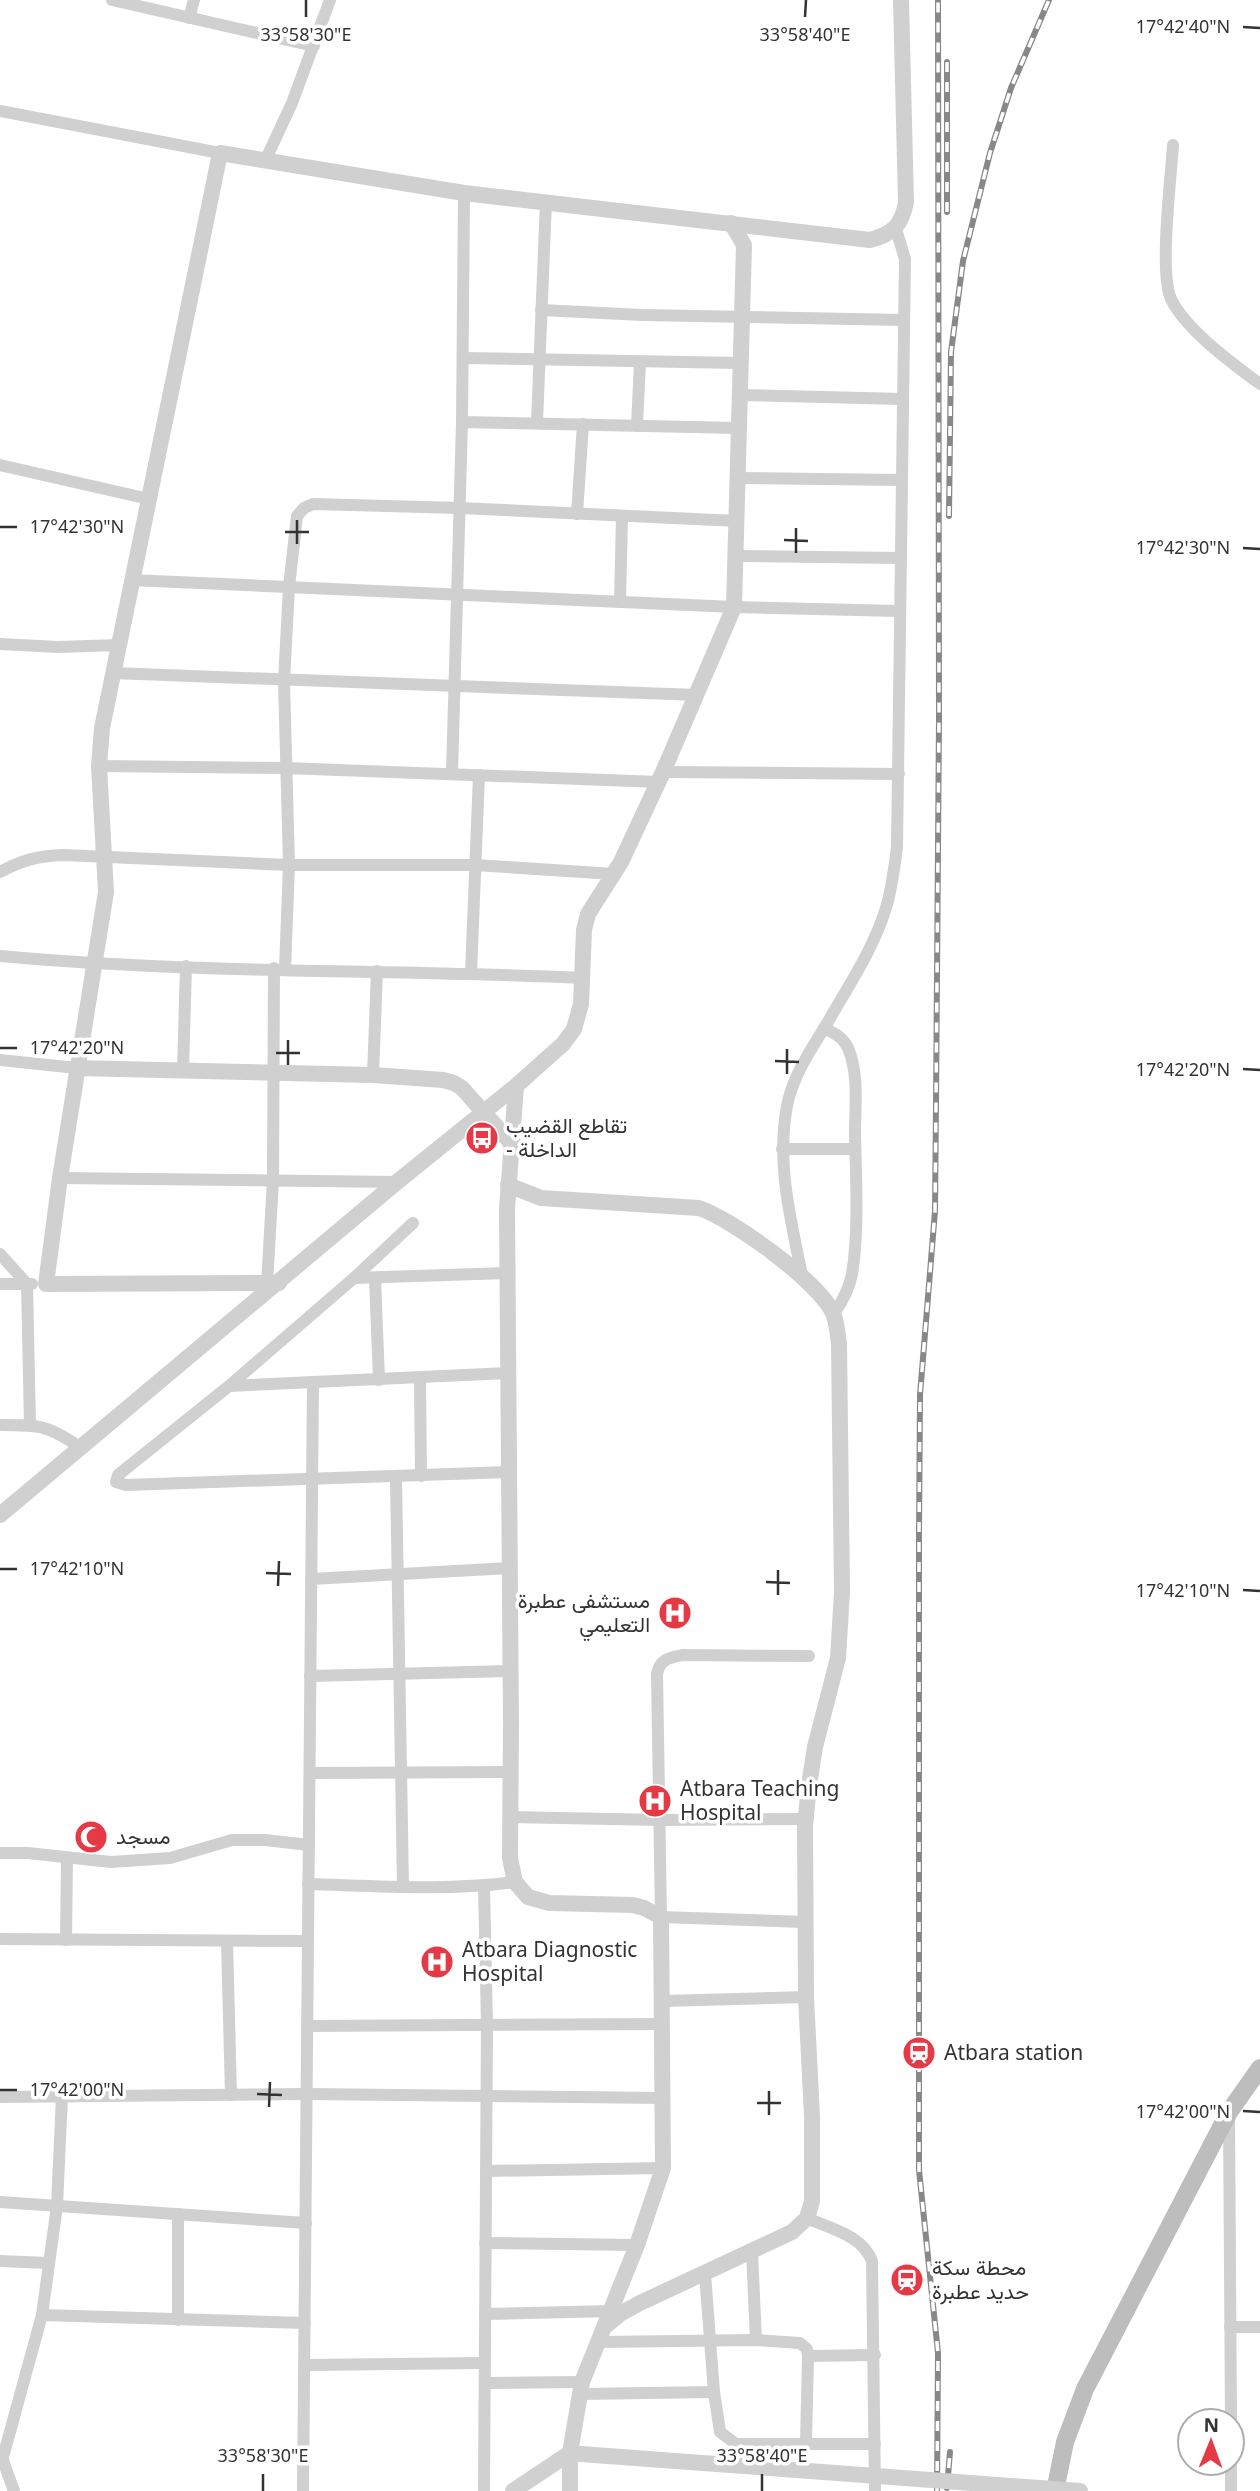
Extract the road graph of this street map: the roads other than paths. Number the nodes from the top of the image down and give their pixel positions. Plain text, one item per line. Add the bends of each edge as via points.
1 (194, 0) edge
2 (330, 0) edge
3 (901, 0) edge
4 (118, 1) edge
5 (189, 18) junction
6 (314, 46) junction
7 (0, 111) edge
8 (1173, 145) dead end
9 (220, 153) junction
10 (266, 159) junction
11 (464, 193) junction
12 (546, 201) junction
13 (731, 223) junction
14 (760, 226) junction
15 (896, 229) junction
16 (744, 245) junction
17 (541, 310) junction
18 (742, 318) junction
19 (903, 320) junction
20 (463, 359) junction
21 (539, 360) junction
22 (640, 362) junction
23 (740, 363) junction
24 (1260, 384) edge
25 (739, 395) junction
26 (902, 399) junction
27 (462, 422) junction
28 (537, 422) junction
29 (583, 424) junction
30 (637, 426) junction
31 (737, 428) junction
32 (0, 465) edge
33 (737, 478) junction
34 (901, 480) junction
35 (149, 499) junction
36 (460, 508) junction
37 (577, 514) junction
38 (622, 516) junction
39 (737, 521) junction
40 (737, 556) junction
41 (900, 558) junction
42 (131, 580) junction
43 (289, 587) junction
44 (458, 595) junction
45 (620, 602) junction
46 (734, 607) junction
47 (899, 611) junction
48 (0, 644) edge
49 (118, 645) junction
50 (113, 673) junction
51 (284, 681) junction
52 (456, 686) junction
53 (697, 695) junction
54 (99, 766) junction
55 (286, 768) junction
56 (452, 773) junction
57 (899, 774) junction
58 (479, 775) junction
59 (661, 777) junction
60 (105, 858) junction
61 (289, 865) junction
62 (475, 865) junction
63 (0, 872) edge
64 (614, 874) junction
65 (0, 956) edge
66 (94, 964) junction
67 (186, 967) junction
68 (279, 968) junction
69 (377, 971) junction
70 (471, 973) junction
71 (583, 978) junction
72 (824, 1028) junction
73 (0, 1060) edge
74 (77, 1068) junction
75 (183, 1070) junction
76 (274, 1072) junction
77 (373, 1075) junction
78 (516, 1086) junction
79 (483, 1112) junction
80 (510, 1143) junction
81 (782, 1149) junction
82 (855, 1149) junction
83 (60, 1178) junction
84 (273, 1180) junction
85 (397, 1182) junction
86 (508, 1185) junction
87 (541, 1198) junction
88 (506, 1209) junction
89 (413, 1223) dead end
90 (0, 1254) edge
91 (507, 1273) junction
92 (802, 1276) junction
93 (354, 1278) junction
94 (375, 1279) junction
95 (273, 1283) junction
96 (0, 1284) edge
97 (27, 1284) junction
98 (46, 1284) junction
99 (834, 1313) junction
100 (508, 1373) junction
101 (420, 1378) junction
102 (379, 1380) junction
103 (313, 1383) junction
104 (229, 1386) junction
105 (0, 1425) edge
106 (30, 1425) junction
107 (81, 1448) junction
108 (509, 1472) junction
109 (421, 1476) junction
110 (396, 1477) junction
111 (313, 1480) junction
112 (0, 1515) edge
113 (510, 1568) junction
114 (398, 1574) junction
115 (312, 1579) junction
116 (809, 1656) dead end
117 (511, 1671) junction
118 (399, 1674) junction
119 (310, 1676) junction
120 (511, 1772) junction
121 (310, 1773) junction
122 (401, 1774) junction
123 (510, 1817) junction
124 (806, 1819) junction
125 (659, 1820) junction
126 (309, 1845) junction
127 (0, 1853) edge
128 (67, 1859) junction
129 (515, 1882) junction
130 (309, 1884) junction
131 (484, 1886) junction
132 (403, 1887) junction
133 (661, 1917) junction
134 (805, 1922) junction
135 (0, 1940) edge
136 (66, 1940) junction
137 (227, 1941) junction
138 (308, 1941) junction
139 (806, 1997) junction
140 (663, 2001) junction
141 (663, 2024) junction
142 (486, 2025) junction
143 (307, 2026) junction
144 (1260, 2068) edge
145 (1255, 2084) edge
146 (307, 2094) junction
147 (232, 2095) junction
148 (62, 2096) junction
149 (0, 2097) edge
150 (486, 2097) junction
151 (664, 2098) junction
152 (1228, 2112) junction
153 (663, 2168) junction
154 (486, 2171) junction
155 (0, 2202) edge
156 (57, 2206) junction
157 (178, 2214) junction
158 (807, 2218) junction
159 (306, 2223) junction
160 (485, 2243) junction
161 (638, 2245) junction
162 (752, 2252) junction
163 (0, 2261) edge
164 (48, 2263) junction
165 (705, 2274) junction
166 (485, 2314) junction
167 (42, 2315) junction
168 (609, 2318) junction
169 (178, 2320) junction
170 (304, 2323) junction
171 (1230, 2327) junction
172 (1260, 2327) edge
173 (756, 2340) junction
174 (599, 2342) junction
175 (710, 2342) junction
176 (875, 2355) junction
177 (808, 2356) junction
178 (485, 2362) junction
179 (304, 2365) junction
180 (485, 2383) junction
181 (581, 2388) junction
182 (714, 2392) junction
183 (1231, 2407) edge
184 (806, 2443) junction
185 (875, 2444) junction
186 (570, 2454) junction
187 (1, 2457) edge
188 (13, 2491) edge
189 (303, 2491) edge
190 (484, 2491) edge
191 (513, 2491) edge
192 (570, 2491) edge
193 (875, 2491) edge
194 (1055, 2491) edge
195 (1080, 2491) edge

1 - 5 street
2 - 6 street
3 - 15 street via 906,202
4 - 5 street
5 - 6 street
6 - 10 street
7 - 9 street
8 - 24 street via 1166,263 1171,298 1220,355
9 - 10 street
9 - 35 street
10 - 11 street
11 - 12 street
11 - 20 street
12 - 13 street
12 - 17 street
13 - 14 street
13 - 16 street
14 - 15 street via 870,240
14 - 16 street
15 - 19 street via 905,258
16 - 18 street
17 - 18 street
17 - 21 street
18 - 19 street
18 - 23 street
19 - 26 street
20 - 21 street
20 - 27 street
21 - 22 street
21 - 28 street
22 - 23 street
22 - 30 street
23 - 25 street
25 - 26 street
25 - 31 street
26 - 34 street
27 - 28 street
27 - 36 street
28 - 29 street
29 - 30 street
29 - 37 street
30 - 31 street
31 - 33 street
32 - 35 street
33 - 34 street
33 - 39 street
34 - 41 street
35 - 42 street
36 - 37 street
36 - 43 street via 313,504 304,508 297,516
36 - 44 street
37 - 38 street
38 - 39 street
38 - 45 street
39 - 40 street
40 - 41 street
40 - 46 street
41 - 47 street
42 - 43 street
42 - 49 street
43 - 44 street
43 - 51 street
44 - 45 street
44 - 52 street
45 - 46 street
46 - 47 street
46 - 53 street
47 - 57 street
48 - 49 street
49 - 50 street
50 - 51 street
50 - 54 street
51 - 52 street
51 - 55 street
52 - 53 street
52 - 56 street
53 - 59 street
54 - 55 street
54 - 60 street
55 - 56 street
55 - 61 street
56 - 58 street
57 - 59 street
57 - 72 street via 897,847 885,912 866,956
58 - 59 street
58 - 62 street
59 - 64 street
60 - 61 street
60 - 63 street via 39,856
60 - 66 street via 106,892
61 - 62 street
61 - 68 street
62 - 64 street
62 - 70 street
64 - 71 street via 587,914
65 - 66 street
66 - 67 street
66 - 74 street
67 - 68 street
67 - 75 street
68 - 69 street
68 - 76 street
69 - 70 street
69 - 77 street
70 - 71 street
71 - 78 street via 574,1029
72 - 81 street via 801,1067 787,1104
72 - 82 street via 842,1038 852,1060
73 - 74 street
74 - 75 street
74 - 83 street
75 - 76 street
76 - 77 street
76 - 84 street
77 - 79 street via 454,1083
78 - 79 street
78 - 80 street
79 - 80 street
79 - 85 street
80 - 86 street
81 - 82 street
81 - 92 street
82 - 99 street via 852,1273
83 - 84 street
83 - 98 street
84 - 85 street
84 - 95 street
85 - 95 street
86 - 87 street
86 - 88 street
87 - 88 street
87 - 92 street via 699,1208 717,1214
88 - 91 street
89 - 93 street
90 - 97 street
91 - 94 street
91 - 100 street
92 - 99 street
93 - 94 street
93 - 104 street
94 - 102 street
95 - 98 street
95 - 107 street
96 - 97 street
97 - 98 street
97 - 106 street
99 - 124 street via 839,1343 842,1592 838,1658 815,1747
100 - 101 street
100 - 108 street
101 - 102 street
101 - 109 street
102 - 103 street
103 - 104 street
103 - 111 street
104 - 111 street via 118,1475 116,1482
105 - 106 street
106 - 107 street via 58,1432
107 - 112 street
108 - 109 street
108 - 113 street
109 - 110 street
110 - 111 street
110 - 114 street
111 - 115 street
113 - 114 street
113 - 117 street
114 - 115 street
114 - 118 street
115 - 119 street
116 - 125 street via 682,1655 659,1665
117 - 118 street
117 - 120 street
118 - 119 street
118 - 122 street
119 - 121 street
120 - 122 street
120 - 123 street
121 - 122 street
121 - 126 street
122 - 132 street
123 - 125 street
123 - 129 street
124 - 125 street
124 - 134 street
125 - 133 street
126 - 128 street via 232,1840 170,1858 111,1863
126 - 130 street
127 - 128 street
128 - 136 street
129 - 131 street
129 - 133 street via 528,1897 549,1903 633,1905
130 - 132 street
130 - 138 street
131 - 132 street
131 - 142 street
133 - 134 street
133 - 140 street
134 - 139 street
135 - 136 street
136 - 137 street
137 - 138 street
137 - 147 street
138 - 143 street
139 - 140 street
139 - 158 street via 812,2116 812,2201
140 - 141 street
141 - 142 street
141 - 151 street
142 - 143 street
142 - 150 street
143 - 146 street
144 - 145 main road
145 - 152 main road
146 - 147 street
146 - 150 street
146 - 159 street
147 - 148 street
148 - 149 street
148 - 156 street
150 - 151 street
150 - 154 street
151 - 153 street
152 - 171 street
152 - 194 main road via 1085,2389 1065,2442
153 - 154 street
153 - 161 street
154 - 160 street
155 - 156 street
156 - 157 street
156 - 164 street
157 - 159 street
157 - 169 street
158 - 162 street via 792,2232
158 - 176 street via 867,2248 872,2261
159 - 170 street
160 - 161 street
160 - 166 street
161 - 168 street
162 - 165 street
162 - 173 street
163 - 164 street
164 - 167 street
165 - 168 street
165 - 175 street
166 - 168 street
166 - 178 street
167 - 169 street
167 - 187 street
168 - 174 street
169 - 170 street
170 - 179 street
171 - 172 street
171 - 183 street
173 - 175 street
173 - 177 street via 800,2343
174 - 175 street
174 - 181 street
175 - 182 street
176 - 177 street
176 - 185 street
177 - 184 street
178 - 179 street
178 - 180 street
179 - 189 street
180 - 181 street
180 - 190 street
181 - 182 street
181 - 186 street
182 - 184 street via 720,2432 736,2444
184 - 185 street
185 - 193 street
186 - 191 street
186 - 192 street
186 - 195 street, bridge
187 - 188 street

